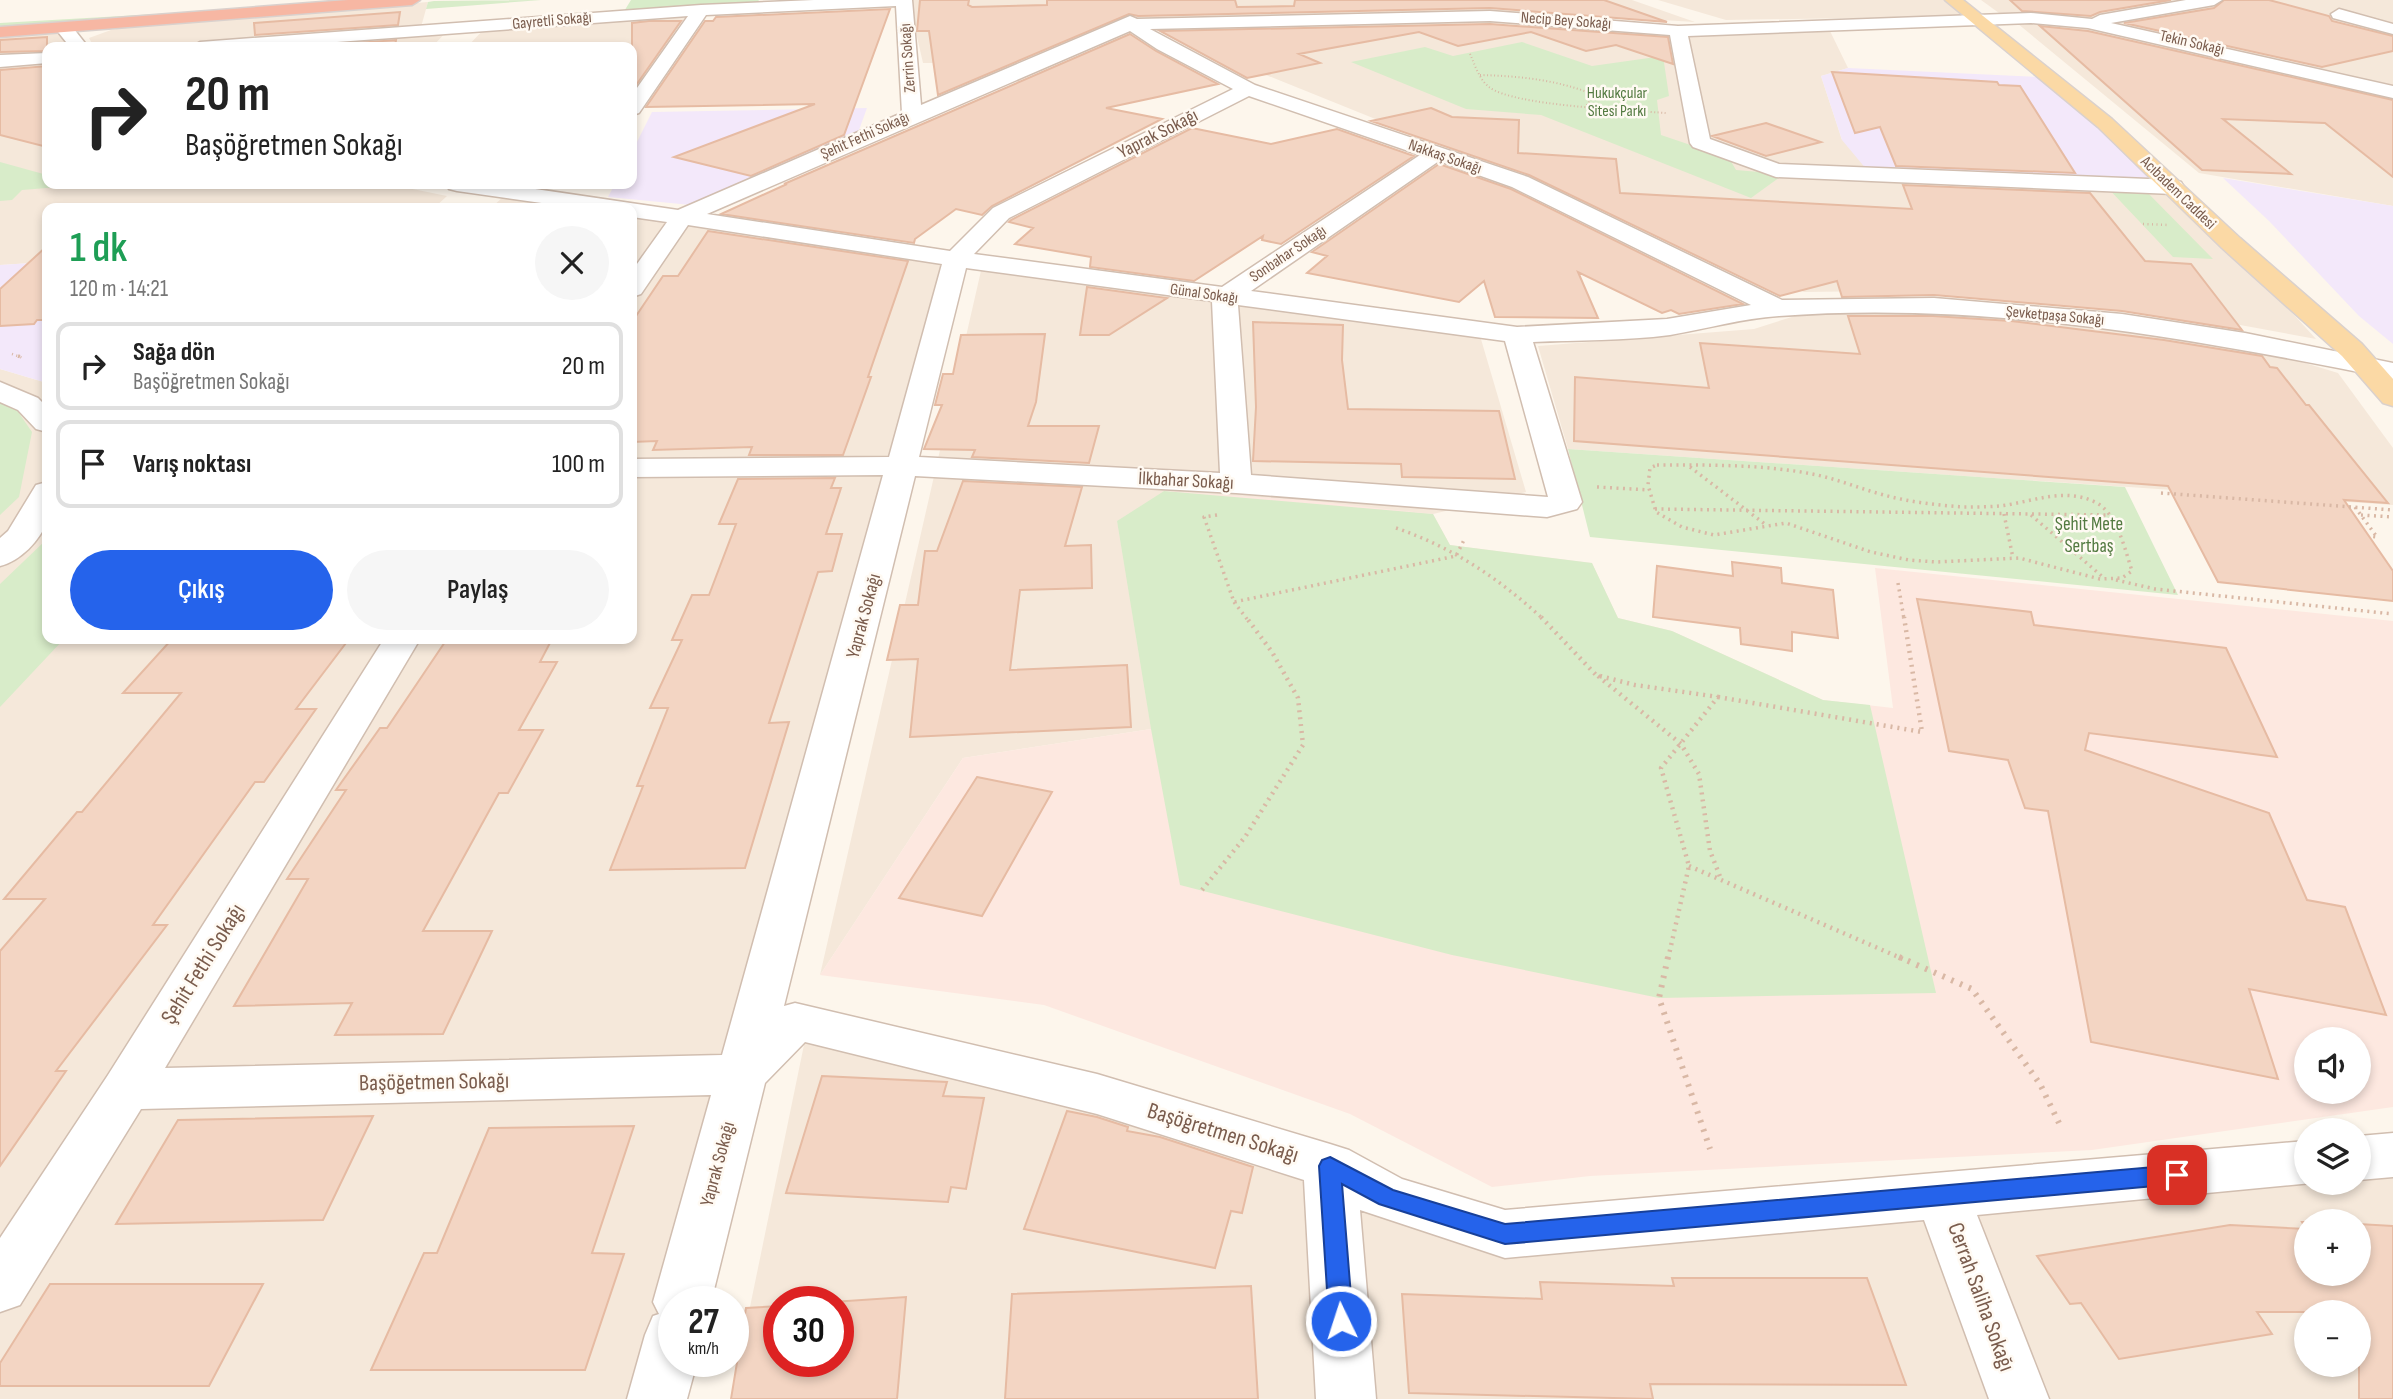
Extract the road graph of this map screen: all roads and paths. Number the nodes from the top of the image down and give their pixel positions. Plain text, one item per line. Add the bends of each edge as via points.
1 (300, 0) edge
2 (412, 0) edge
3 (1127, 0) edge
4 (1953, 0) edge
5 (1972, 0) edge
6 (2214, 0) edge
7 (904, 1) edge
8 (255, 2) junction
9 (1841, 8) dead end
10 (701, 10) junction
11 (23, 13) dead end
12 (2339, 14) dead end
13 (1990, 17) junction
14 (0, 19) edge
15 (1674, 22) junction
16 (2091, 22) junction
17 (1131, 24) junction
18 (1862, 25) junction
19 (64, 28) junction
20 (466, 28) junction
21 (2393, 29) edge
22 (0, 32) edge
23 (75, 42) edge
24 (270, 42) edge
25 (453, 42) edge
26 (1470, 54) dead end
27 (42, 58) edge
28 (0, 61) edge
29 (2393, 72) edge
30 (1479, 75) junction
31 (2352, 81) junction
32 (1248, 89) junction
33 (2393, 90) edge
34 (637, 102) edge
35 (1585, 107) junction
36 (2393, 113) edge
37 (912, 116) junction
38 (1695, 116) junction
39 (1436, 154) junction
40 (2173, 187) junction
41 (527, 189) edge
42 (583, 193) edge
43 (610, 203) edge
44 (637, 210) edge
45 (682, 217) junction
46 (956, 259) junction
47 (637, 282) edge
48 (1225, 297) junction
49 (1778, 308) junction
50 (1517, 335) junction
51 (12, 354) dead end
52 (24, 358) dead end
53 (2384, 366) edge
54 (0, 391) edge
55 (2393, 397) edge
56 (42, 418) edge
57 (904, 466) junction
58 (1688, 466) junction
59 (637, 468) edge
60 (1561, 485) junction
61 (1649, 489) junction
62 (2161, 493) dead end
63 (1233, 498) junction
64 (42, 501) edge
65 (2355, 507) junction
66 (1655, 509) junction
67 (1748, 510) junction
68 (2393, 510) edge
69 (2003, 514) junction
70 (2029, 514) junction
71 (2360, 514) junction
72 (2108, 515) junction
73 (2393, 517) edge
74 (1767, 526) junction
75 (1393, 527) dead end
76 (2369, 536) dead end
77 (1465, 538) dead end
78 (0, 556) edge
79 (1456, 556) junction
80 (2013, 558) junction
81 (2106, 579) junction
82 (1898, 583) dead end
83 (1234, 602) junction
84 (2393, 614) edge
85 (399, 644) edge
86 (1597, 676) junction
87 (1718, 697) junction
88 (1681, 744) junction
89 (1689, 866) junction
90 (1721, 880) junction
91 (1202, 890) dead end
92 (742, 1074) junction
93 (126, 1089) junction
94 (2059, 1123) dead end
95 (1710, 1149) dead end
96 (2393, 1155) edge
97 (2371, 1157) edge
98 (2294, 1164) edge
99 (1330, 1166) junction
100 (1943, 1196) junction
101 (686, 1286) edge
102 (0, 1287) edge
103 (663, 1377) edge
104 (657, 1399) edge
105 (1346, 1399) edge
106 (2019, 1399) edge

1 - 8 highway
2 - 19 highway
3 - 17 street
4 - 13 main road, Acıbadem Caddesi
5 - 13 main road, Acıbadem Caddesi
6 - 16 street
7 - 10 street, Gayretli Sokağı
7 - 37 street, Zerrin Sokağı
8 - 11 highway
8 - 14 highway
9 - 18 street
10 - 20 street, Gayretli Sokağı
10 - 34 street
12 - 21 street
13 - 16 street, Tekin Sokağı
13 - 18 street, Necip Bey Sokağı
13 - 40 main road, Acıbadem Caddesi
13 - 53 main road, Acıbadem Caddesi via 2092,96 2365,332
15 - 17 street, Necip Bey Sokağı via 1490,16
15 - 18 street, Necip Bey Sokağı via 1718,29
15 - 38 street
16 - 31 street, Tekin Sokağı
17 - 32 street, Nakkaş Sokağı
17 - 37 street, Şehit Fethi Sokağı
19 - 22 highway
19 - 23 street
20 - 24 street, Gayretli Sokağı
20 - 25 street
26 - 30 path
27 - 28 street
29 - 31 street
30 - 35 path via 1490,88 1538,102
30 - 35 path via 1568,83 1595,94
31 - 33 street, Tekin Sokağı
31 - 36 street
32 - 39 street, Nakkaş Sokağı
32 - 46 street, Yaprak Sokağı via 1001,213
35 - 38 path
37 - 45 street, Şehit Fethi Sokağı
38 - 40 street via 1700,143 1776,170
39 - 48 street, Sonbahar Sokağı
39 - 49 street, Nakkaş Sokağı via 1520,182
40 - 53 main road, Acıbadem Caddesi
41 - 42 street
42 - 43 street
44 - 45 street, Günal Sokağı
45 - 46 street, Günal Sokağı
45 - 47 street
46 - 48 street, Günal Sokağı
46 - 57 street, Yaprak Sokağı
48 - 50 street, Günal Sokağı
48 - 63 street
49 - 50 street, Günal Sokağı via 1668,327
49 - 53 street, Şevketpaşa Sokağı via 1934,306 2122,322
50 - 60 street
51 - 52 path
53 - 55 main road, Acıbadem Caddesi
54 - 56 street via 28,404
57 - 59 street, İlkbahar Sokağı
57 - 63 street, İlkbahar Sokağı
57 - 92 street, Yaprak Sokağı
58 - 61 path via 1650,468
58 - 67 path
58 - 72 path via 1809,473 1905,500 1983,507 2055,495 2094,502
60 - 61 path
60 - 63 street, İlkbahar Sokağı via 1566,502 1547,506
61 - 66 path
62 - 65 path
63 - 83 path via 1204,517
64 - 78 street via 22,537
65 - 68 path
65 - 71 path
66 - 67 path
66 - 74 path via 1682,527 1714,534
67 - 69 path
67 - 74 path
69 - 70 path
69 - 80 path
70 - 72 path
70 - 81 path
71 - 73 path
71 - 76 path via 2377,537
72 - 81 path via 2132,571 2122,578
74 - 80 path via 1786,523 1909,561
75 - 79 path via 1428,538
77 - 79 path
79 - 83 path
79 - 86 path via 1476,564 1548,623
80 - 81 path
81 - 84 path via 2155,589
82 - 87 path via 1922,732
83 - 91 path via 1272,652 1298,698 1303,746 1245,837
85 - 93 street, Şehit Fethi Sokağı
86 - 87 path
86 - 88 path
87 - 88 path
88 - 89 path via 1661,768
88 - 90 path via 1699,774 1710,851
89 - 90 path
89 - 95 path via 1659,998
90 - 94 path via 1972,989 2040,1084
92 - 93 street, Başöğetmen Sokağı
92 - 99 street, Başöğretmen Sokağı via 795,1021 1097,1094
92 - 101 street, Yaprak Sokağı
93 - 102 street, Şehit Fethi Sokağı
96 - 97 street
98 - 100 street, Başöğretmen Sokağı
99 - 100 street, Başöğretmen Sokağı via 1387,1198 1505,1234
99 - 105 street
100 - 106 street, Cerrah Saliha Sokağı
103 - 104 street

